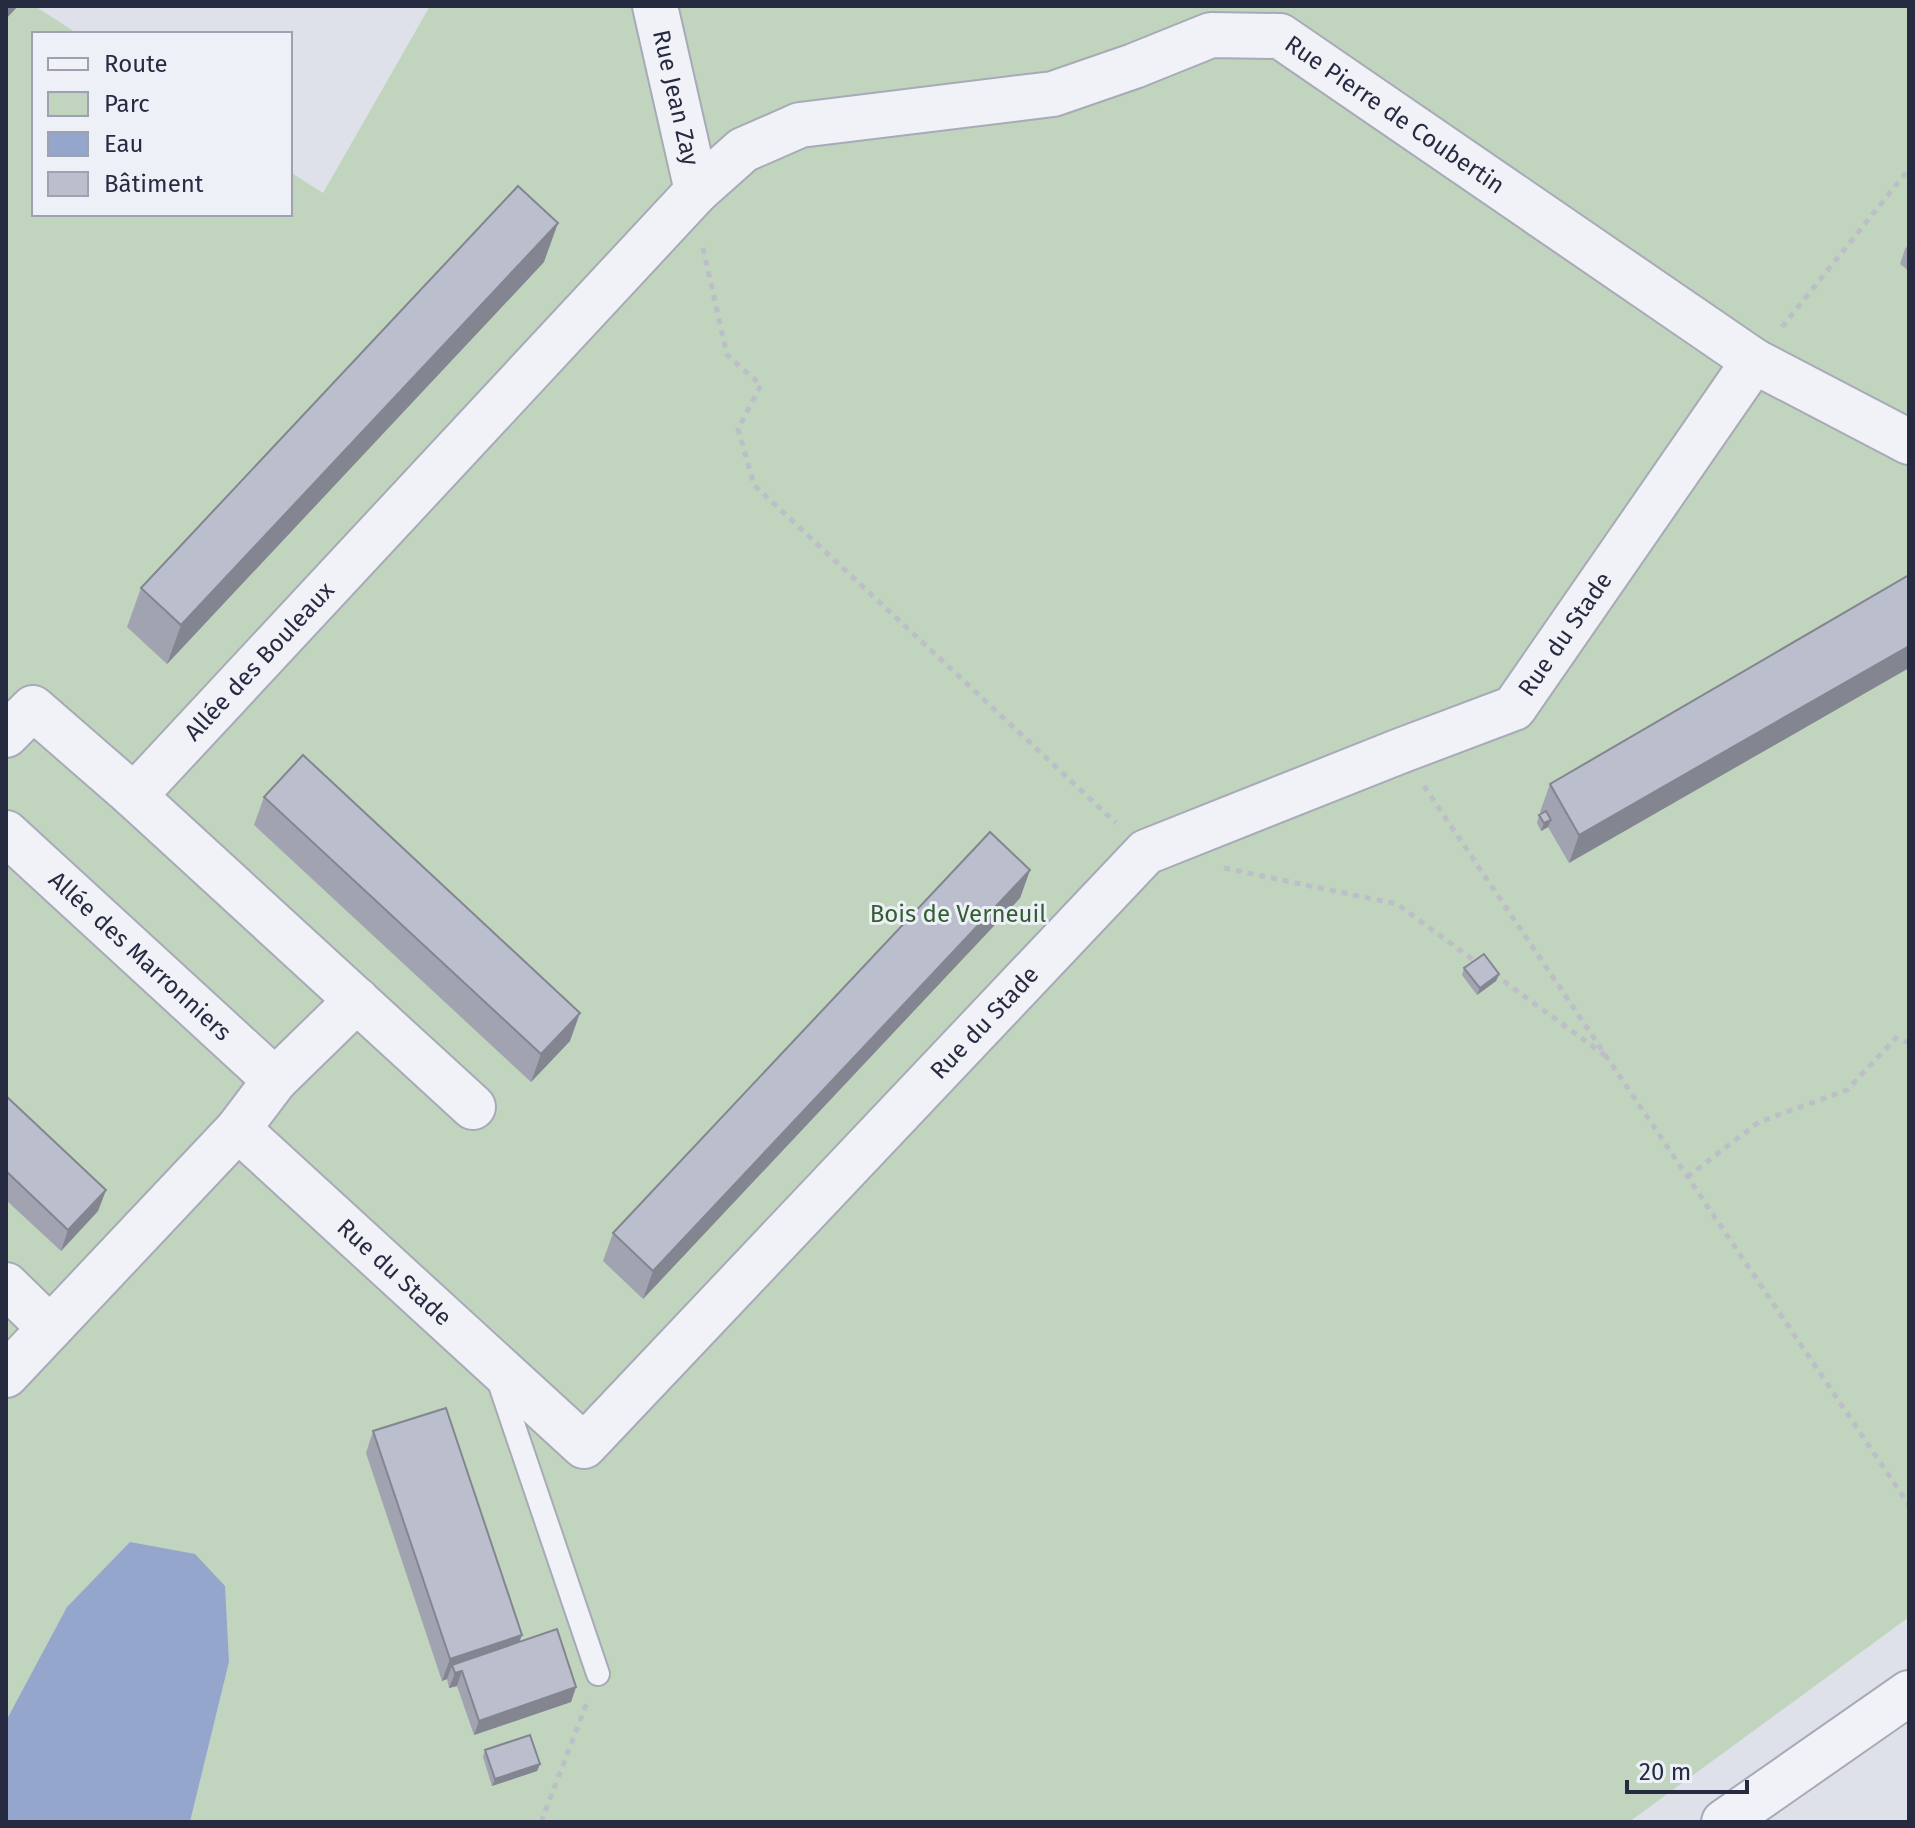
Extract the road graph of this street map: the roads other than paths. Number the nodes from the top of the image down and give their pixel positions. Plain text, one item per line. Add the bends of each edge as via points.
1 (655, 6) edge
2 (694, 194) junction
3 (1754, 361) junction
4 (1909, 442) edge
5 (6, 735) edge
6 (134, 796) junction
7 (6, 833) edge
8 (357, 1000) junction
9 (275, 1080) junction
10 (473, 1107) dead end
11 (238, 1129) junction
12 (6, 1285) edge
13 (50, 1328) junction
14 (492, 1362) junction
15 (6, 1375) edge
16 (598, 1674) road end
17 (1909, 1693) edge
18 (1724, 1822) edge

1 - 2 street, Rue Jean Zay
2 - 3 street, Rue Pierre de Coubertin via 743,150 800,125 1053,94 1211,35 1280,36
2 - 6 street, Allée des Bouleaux
3 - 4 street, Rue Pierre de Coubertin
3 - 14 street, Rue du Stade via 1514,708 1146,852 584,1446
5 - 6 street via 33,708
6 - 8 street
7 - 9 street, Allée des Marronniers
8 - 9 street
8 - 10 street
9 - 11 street
11 - 13 street
11 - 14 street, Rue du Stade
12 - 13 street
13 - 15 street
14 - 16 lane
17 - 18 street

